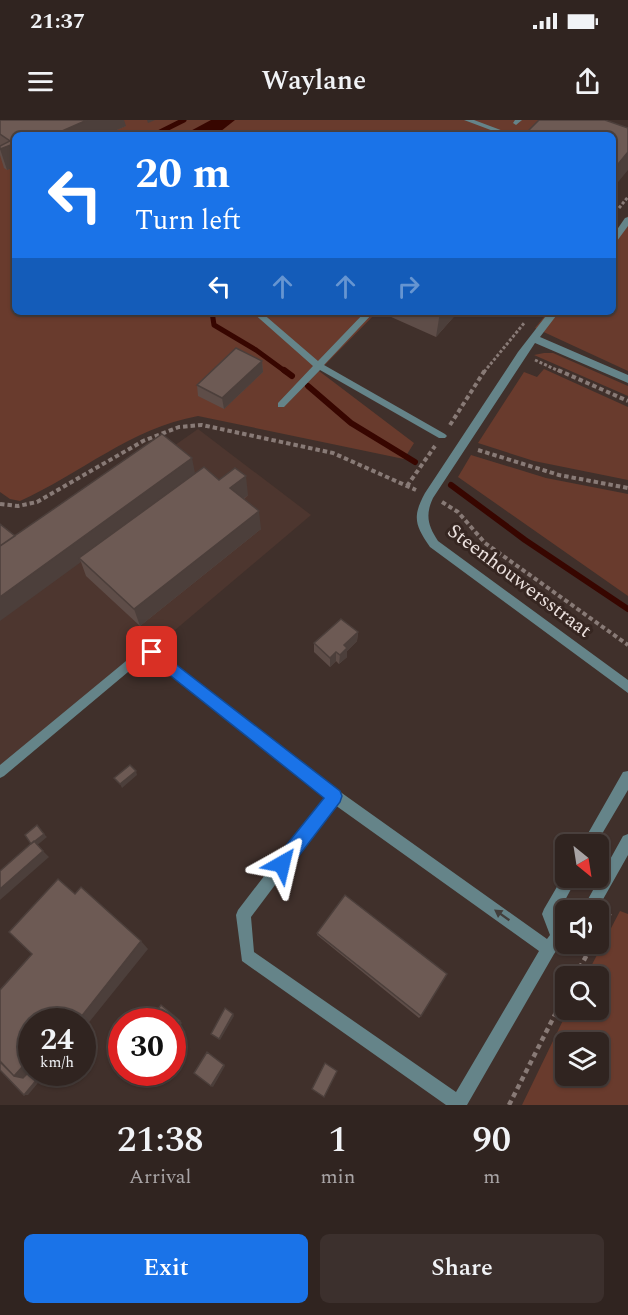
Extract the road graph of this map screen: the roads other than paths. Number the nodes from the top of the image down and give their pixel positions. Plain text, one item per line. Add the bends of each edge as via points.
1 (467, 120) edge
2 (502, 132) edge
3 (628, 220) edge
4 (616, 235) edge
5 (260, 315) edge
6 (367, 315) edge
7 (552, 315) edge
8 (533, 338) junction
9 (318, 365) junction
10 (628, 379) edge
11 (281, 405) dead end
12 (442, 436) road end
13 (152, 652) dead end
14 (130, 664) dead end
15 (628, 687) edge
16 (0, 772) edge
17 (628, 777) edge
18 (334, 796) junction
19 (595, 834) edge
20 (628, 841) edge
21 (595, 900) edge
22 (555, 904) edge
23 (555, 931) edge
24 (555, 938) edge
25 (555, 945) edge
26 (458, 1105) edge

1 - 2 lane
3 - 4 street
5 - 9 lane
6 - 9 lane
7 - 8 street, Steenhouwersstraat
8 - 10 street
8 - 15 street, Steenhouwersstraat via 429,496 421,511 422,527 434,544
9 - 11 lane
9 - 12 lane
13 - 18 street
14 - 16 lane
17 - 19 street
24 -> 18 street
18 - 26 street via 243,915 247,956
20 - 21 street
22 - 23 street via 549,914
25 - 26 street

